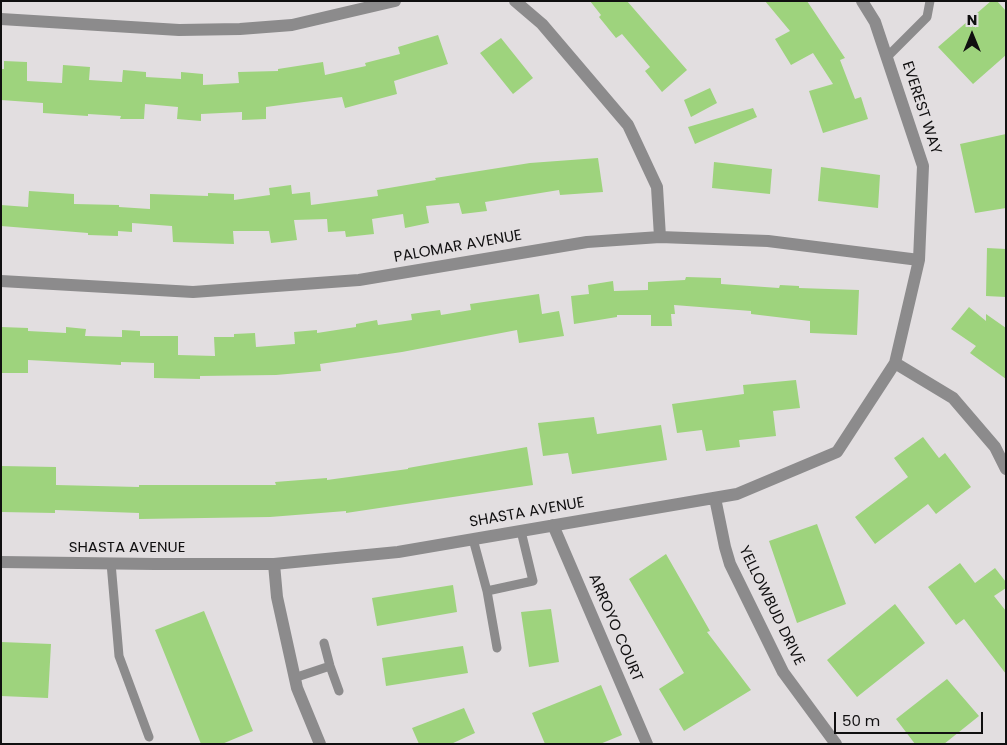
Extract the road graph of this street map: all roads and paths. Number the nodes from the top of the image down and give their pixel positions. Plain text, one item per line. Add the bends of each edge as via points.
1 (394, 1) edge
2 (515, 1) edge
3 (862, 1) edge
4 (930, 1) edge
5 (1, 19) edge
6 (887, 57) junction
7 (660, 237) junction
8 (919, 260) junction
9 (1, 281) edge
10 (895, 363) junction
11 (1001, 444) edge
12 (1006, 470) edge
13 (715, 498) junction
14 (553, 525) junction
15 (521, 531) junction
16 (473, 539) junction
17 (1, 562) edge
18 (111, 563) junction
19 (274, 564) junction
20 (486, 591) junction
21 (324, 643) dead end
22 (497, 648) dead end
23 (330, 666) junction
24 (294, 678) junction
25 (339, 691) dead end
26 (149, 736) dead end
27 (320, 744) edge
28 (647, 744) edge
29 (836, 744) edge

1 - 5 street via 292,25 248,29 179,30
2 - 7 street via 542,24 628,125 658,187
3 - 6 street, EVEREST WAY via 875,22
4 - 6 lane via 927,17
6 - 8 street, EVEREST WAY via 923,166
7 - 8 street, PALOMAR AVENUE via 768,242
7 - 9 street, PALOMAR AVENUE via 587,242 359,280 193,292
8 - 10 street, SHASTA AVENUE
10 - 11 street via 953,398
10 - 13 street, SHASTA AVENUE via 837,452 737,494
11 - 12 street
13 - 14 street, SHASTA AVENUE
13 - 29 street, YELLOWBUD DRIVE via 730,564 783,672
14 - 15 street, SHASTA AVENUE
14 - 28 street, ARROYO COURT
15 - 16 street, SHASTA AVENUE
15 - 20 lane via 533,581
16 - 19 street, SHASTA AVENUE via 398,552
16 - 20 lane
17 - 18 street, SHASTA AVENUE
18 - 19 street, SHASTA AVENUE
18 - 26 lane via 119,656
19 - 24 street via 277,597
20 - 22 lane
21 - 23 lane
23 - 24 lane
23 - 25 lane
24 - 27 street

